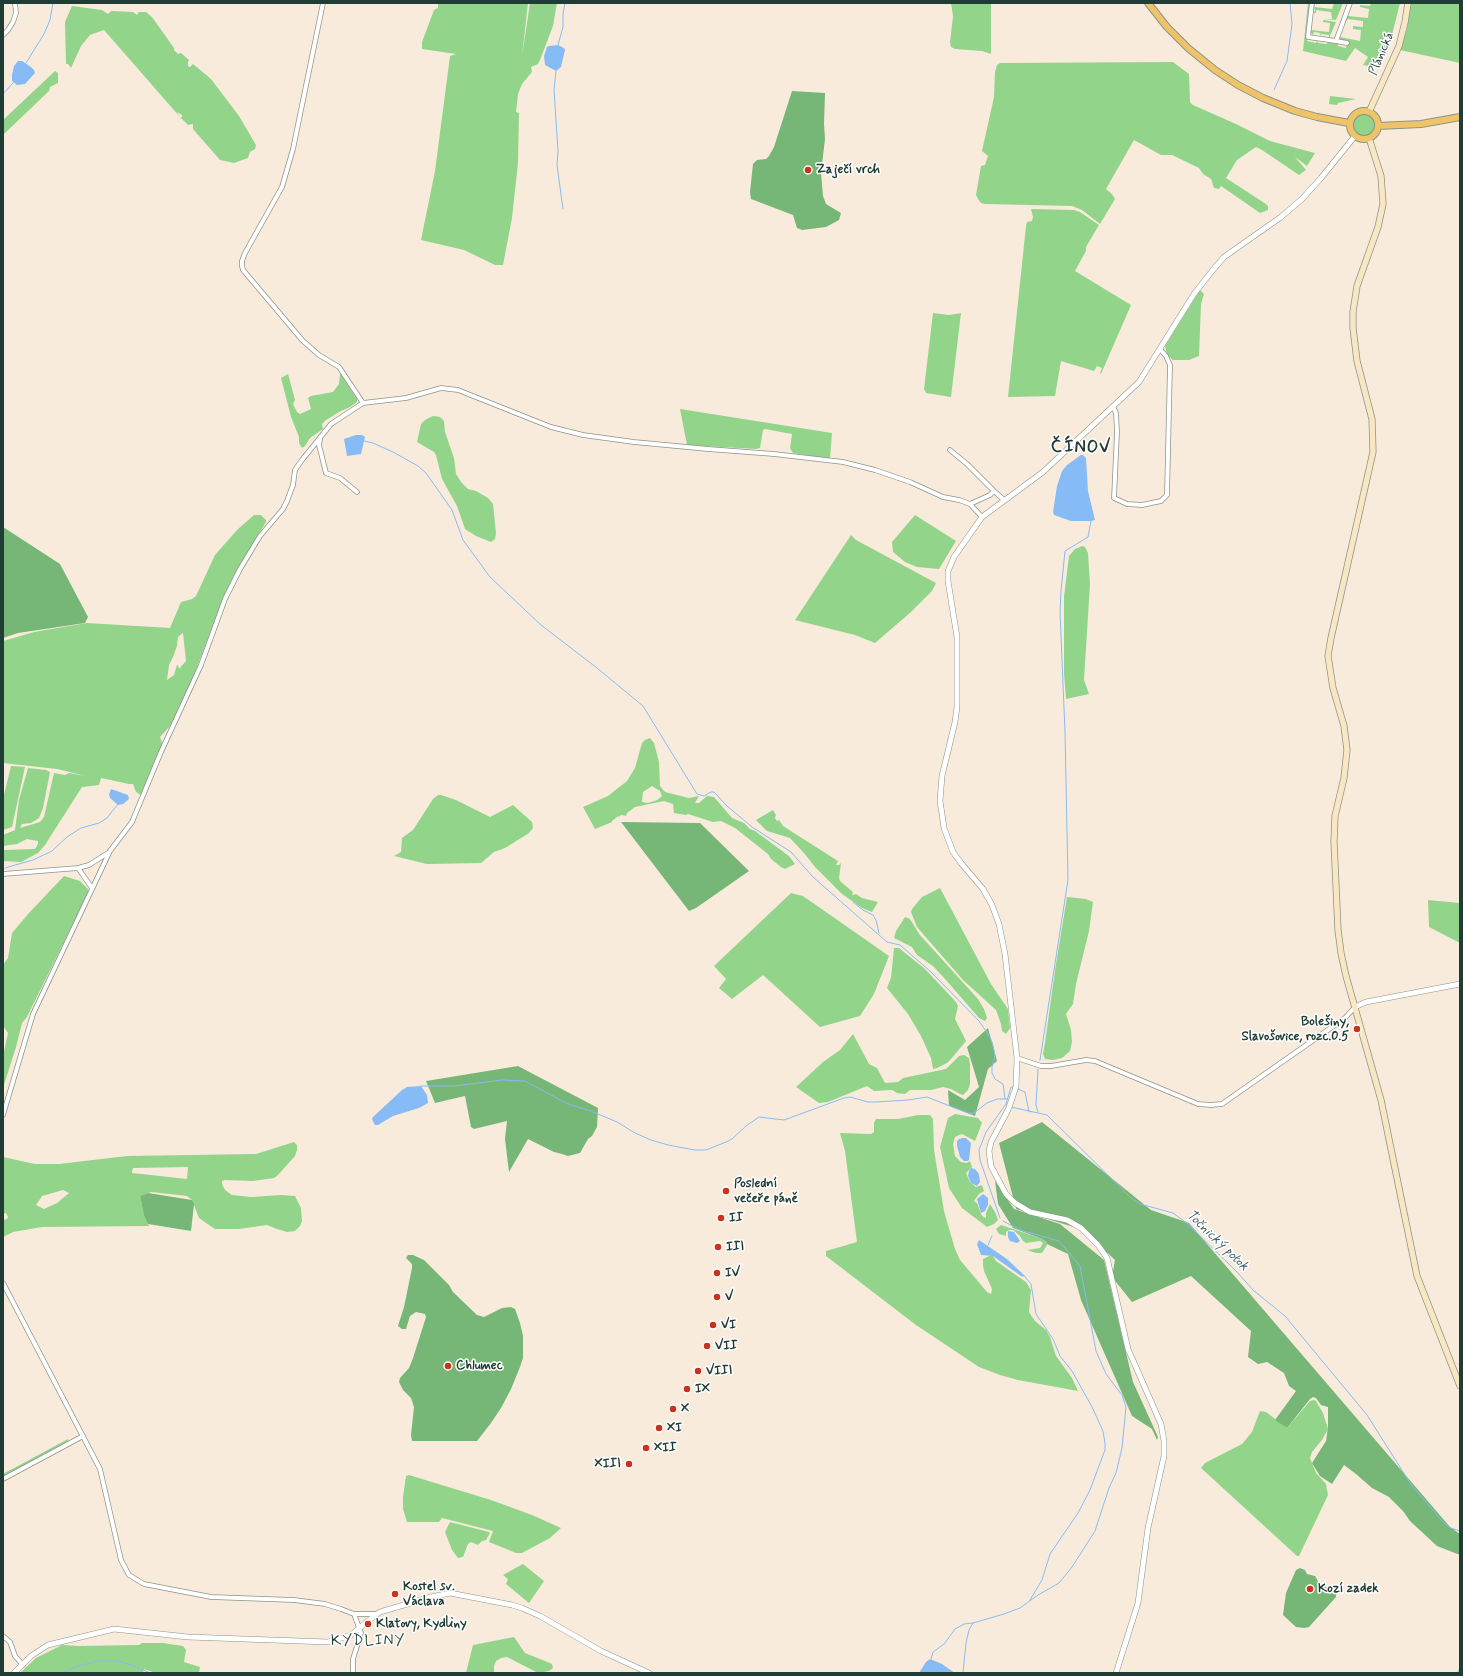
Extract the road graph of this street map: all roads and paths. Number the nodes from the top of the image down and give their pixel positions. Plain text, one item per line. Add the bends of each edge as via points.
1 (16, 3) edge
2 (323, 3) edge
3 (1148, 3) edge
4 (1312, 3) edge
5 (1350, 3) edge
6 (1408, 3) edge
7 (3, 35) edge
8 (1336, 41) junction
9 (1347, 43) dead end
10 (1369, 112) junction
11 (1460, 117) edge
12 (1350, 123) junction
13 (1378, 126) junction
14 (1355, 136) junction
15 (1369, 138) junction
16 (1160, 349) junction
17 (363, 403) junction
18 (1113, 407) junction
19 (321, 436) junction
20 (950, 450) dead end
21 (994, 491) junction
22 (357, 492) dead end
23 (1004, 500) junction
24 (970, 504) junction
25 (982, 517) junction
26 (110, 851) junction
27 (78, 868) junction
28 (3, 874) edge
29 (92, 888) junction
30 (1460, 984) edge
31 (1355, 1007) junction
32 (1017, 1058) junction
33 (3, 1115) edge
34 (3, 1283) edge
35 (1460, 1386) edge
36 (83, 1436) junction
37 (3, 1479) edge
38 (354, 1614) junction
39 (377, 1614) junction
40 (360, 1628) junction
41 (3, 1636) edge
42 (23, 1665) junction
43 (14, 1673) edge
44 (353, 1673) edge
45 (649, 1673) edge
46 (1116, 1673) edge

1 - 7 street via 13,22
2 - 17 street via 293,149 282,187 245,253 242,266 303,341 343,371
3 - 12 main road via 1188,48 1238,85 1295,111
4 - 8 street via 1308,37
5 - 8 street
6 - 10 main road, Plánická via 1397,50
8 - 9 street
10 - 12 main road via 1357,112 1352,116
10 - 13 main road via 1376,117
11 - 13 main road via 1421,124
12 - 14 main road via 1350,130
13 - 15 main road via 1376,133
14 - 15 main road
14 - 16 street via 1302,200 1224,257 1194,294
15 - 31 main road via 1380,172 1382,212 1359,279 1353,312 1354,349 1372,419 1373,452 1328,656 1347,750 1344,778 1335,816 1334,869 1341,954
16 - 18 street via 1139,382
16 - 18 street via 1170,365 1167,495 1161,501 1132,505 1114,498 1117,432 1116,413
17 - 19 street via 335,421
17 - 24 street via 406,398 441,388 458,390 551,427 583,435 843,462 875,470 943,497
18 - 23 street via 1043,472
19 - 22 street via 319,445 326,473 340,478
19 - 26 street via 295,470 293,485 283,509 260,536 240,569 134,817
20 - 21 street
21 - 23 street
21 - 24 street
23 - 25 street
24 - 25 street
25 - 32 street via 954,557 948,571 958,637 957,707 942,776 940,801 944,828 953,852 983,889 1000,924
26 - 27 street via 89,865
26 - 29 street
27 - 28 street
27 - 29 street
29 - 33 street via 33,1014
30 - 31 street via 1366,1002
31 - 32 street via 1345,1018 1222,1104 1198,1104 1095,1061 1041,1066
31 - 35 main road via 1381,1100 1417,1276
32 - 46 street via 1017,1081 1012,1102 991,1142 991,1166 1010,1199 1022,1208 1067,1220 1081,1228 1107,1258 1128,1349 1161,1424 1164,1442 1164,1456 1148,1528 1138,1603
34 - 36 street
36 - 37 street
36 - 38 street via 103,1477 124,1568 128,1575 144,1584 211,1597 270,1598 309,1602 342,1608
38 - 39 street
38 - 40 street
39 - 40 street
39 - 45 street via 450,1593 512,1605 540,1616 601,1651
40 - 42 street via 346,1637 328,1642 188,1637 114,1629 48,1645 38,1650
40 - 44 street via 361,1633 353,1659
41 - 42 street via 10,1642 15,1656
42 - 43 street

